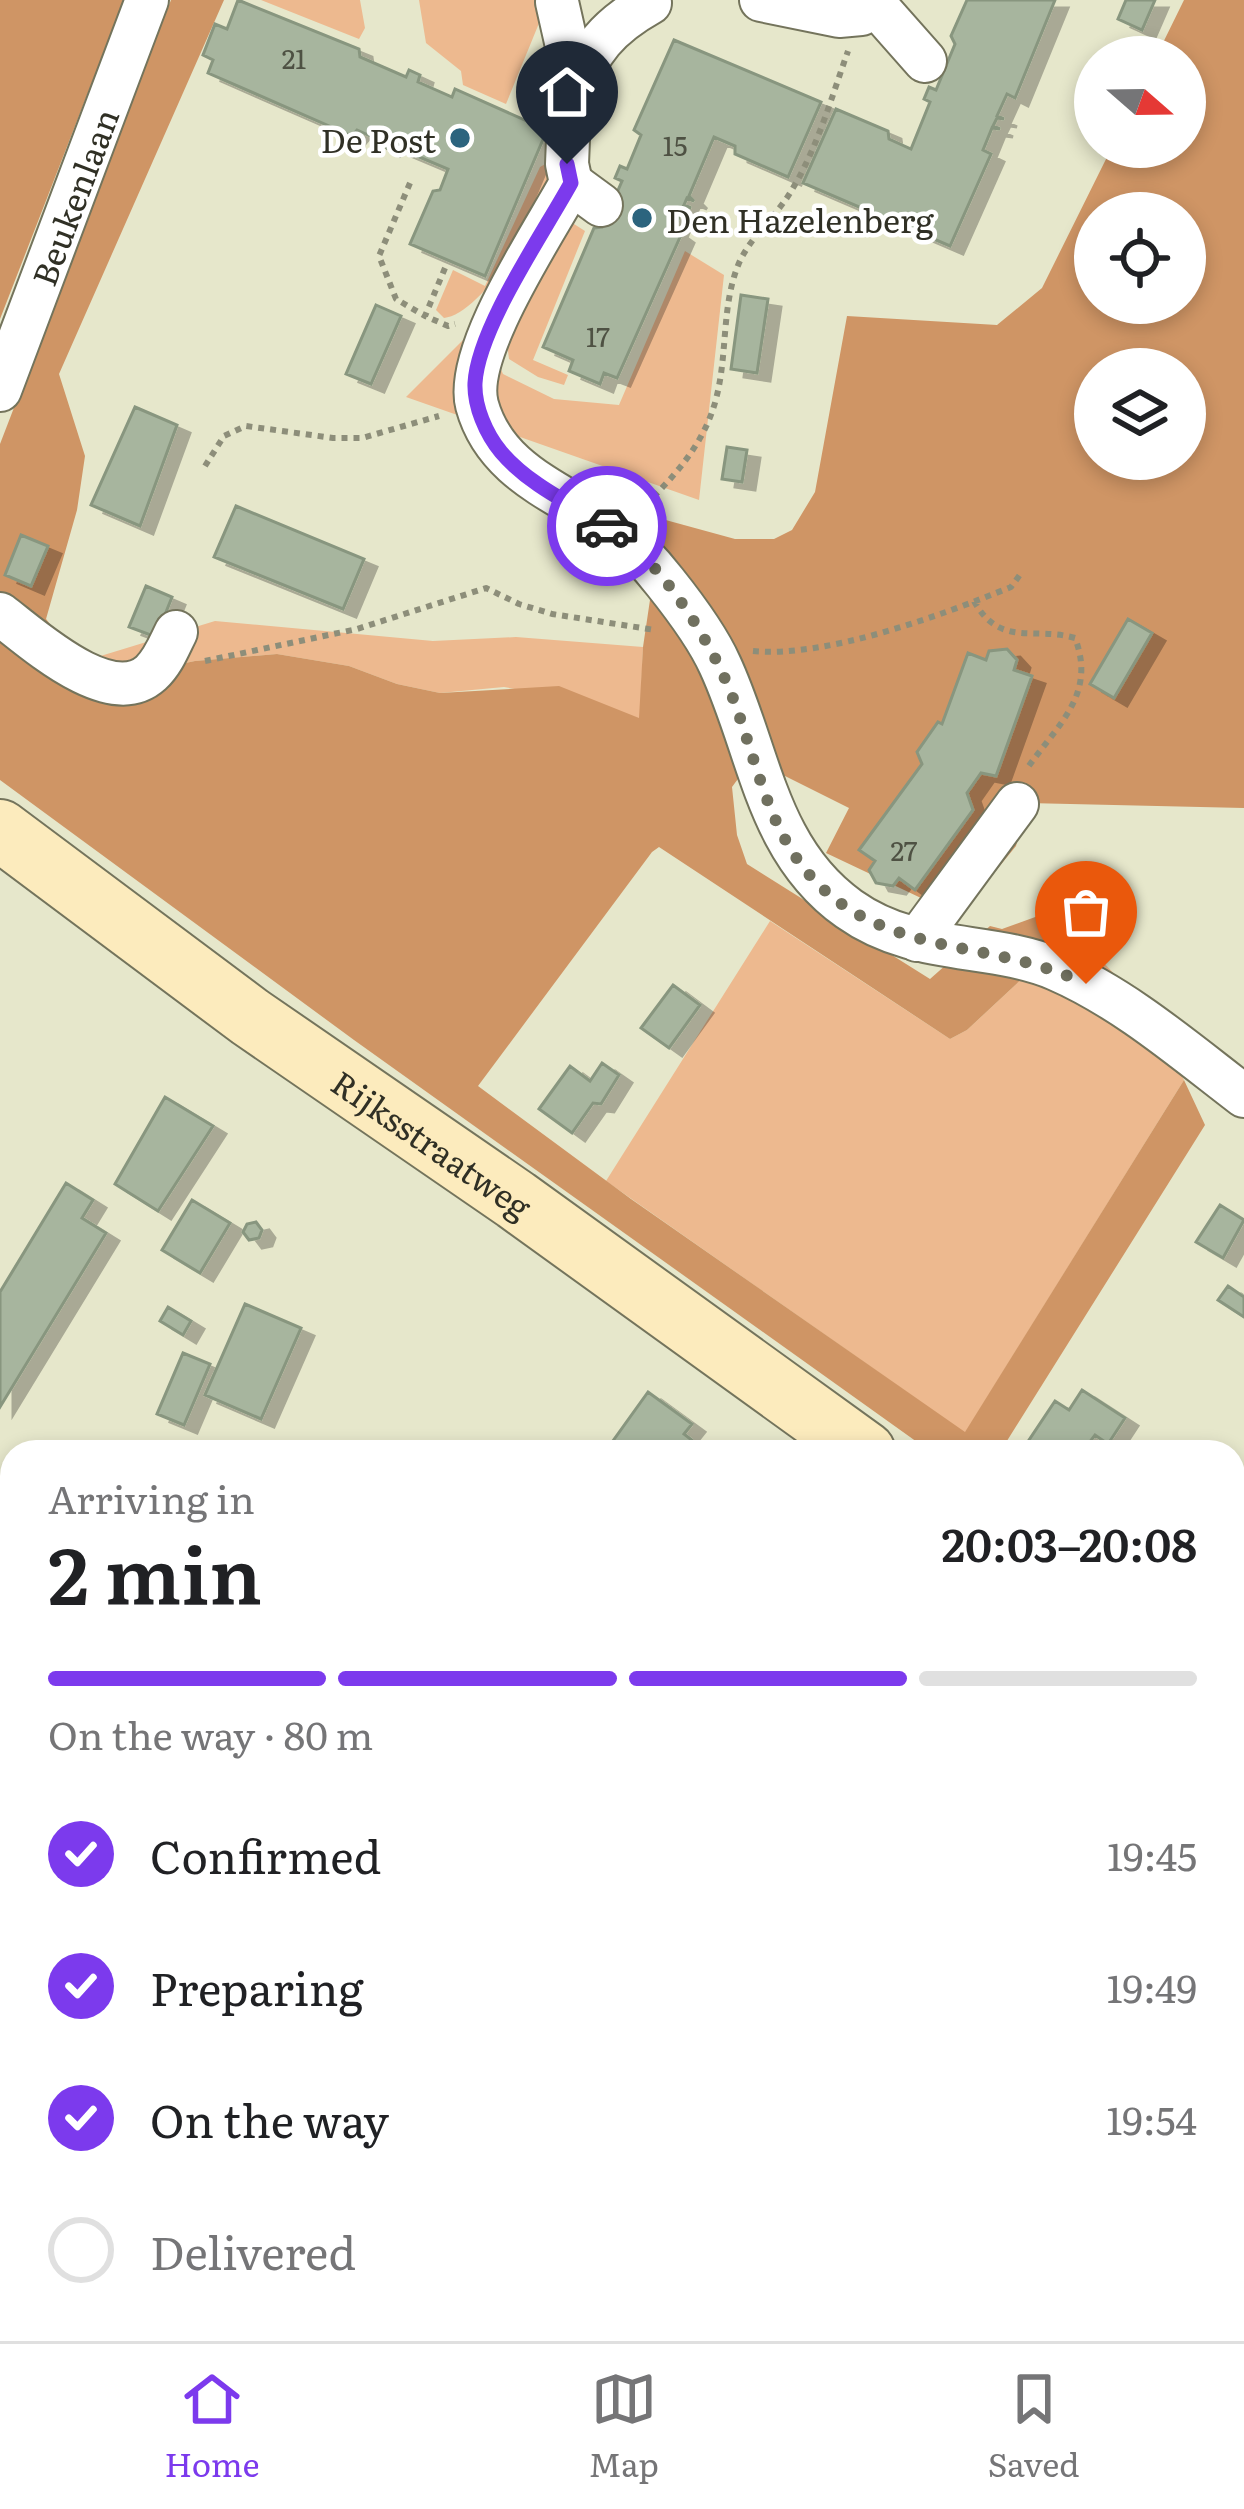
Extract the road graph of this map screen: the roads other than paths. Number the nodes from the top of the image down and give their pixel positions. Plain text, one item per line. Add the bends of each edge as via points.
1 (147, 0) edge
2 (760, 0) edge
3 (556, 1) edge
4 (655, 1) edge
5 (869, 5) edge
6 (926, 61) dead end
7 (572, 96) junction
8 (0, 390) edge
9 (0, 614) edge
10 (172, 639) road end
11 (1017, 804) road end
12 (0, 830) edge
13 (917, 940) junction
14 (1244, 1096) edge
15 (848, 1440) edge

1 - 8 street, Beukenlaan
2 - 5 street via 839,16
3 - 4 street
3 - 7 street
4 - 7 street via 599,40
5 - 6 street
7 - 13 street via 567,164 586,194 481,351 475,385 489,436 530,479 616,531 664,580 736,704 798,860 860,917
9 - 10 street via 104,681 148,676
11 - 13 street
12 - 15 main road, Rijksstraatweg
13 - 14 street via 1053,968 1165,1035

